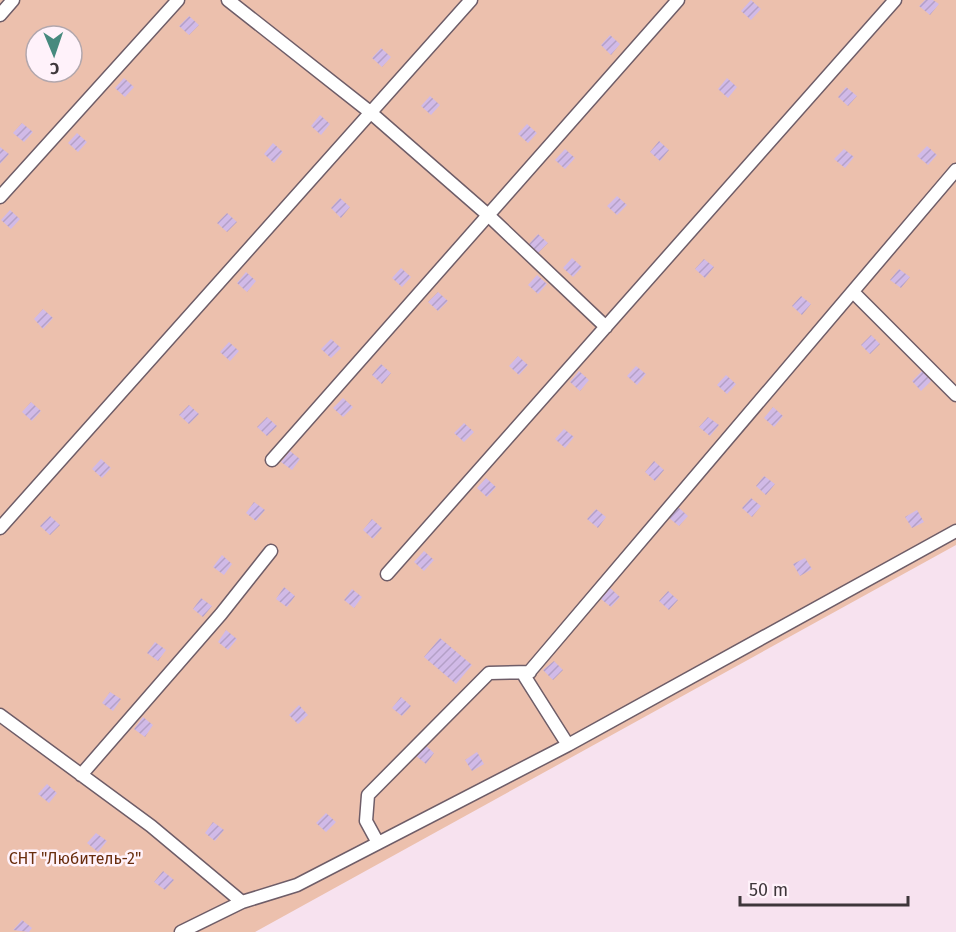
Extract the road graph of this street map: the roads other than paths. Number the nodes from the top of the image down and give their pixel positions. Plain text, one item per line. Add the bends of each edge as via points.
1 (13, 0) edge
2 (178, 0) edge
3 (228, 0) edge
4 (471, 0) edge
5 (678, 0) edge
6 (895, 0) edge
7 (0, 15) edge
8 (370, 112) junction
9 (956, 170) edge
10 (0, 197) edge
11 (488, 215) junction
12 (853, 292) junction
13 (606, 327) junction
14 (956, 395) edge
15 (272, 460) dead end
16 (0, 528) edge
17 (956, 531) edge
18 (271, 551) dead end
19 (387, 574) dead end
20 (530, 672) junction
21 (0, 715) edge
22 (568, 745) junction
23 (81, 775) junction
24 (378, 843) junction
25 (242, 902) junction
26 (181, 932) edge

1 - 7 lane
2 - 10 lane
3 - 8 lane
4 - 8 lane
5 - 11 lane
6 - 13 lane
8 - 11 lane
8 - 16 lane
9 - 12 lane
11 - 13 lane
11 - 15 lane
12 - 14 lane
12 - 20 lane
13 - 19 lane
17 - 22 lane
18 - 23 lane
20 - 22 lane via 525,677
20 - 24 lane via 489,674 368,795 366,821
21 - 23 lane
22 - 24 lane
23 - 25 lane
24 - 25 lane via 297,885
25 - 26 lane

